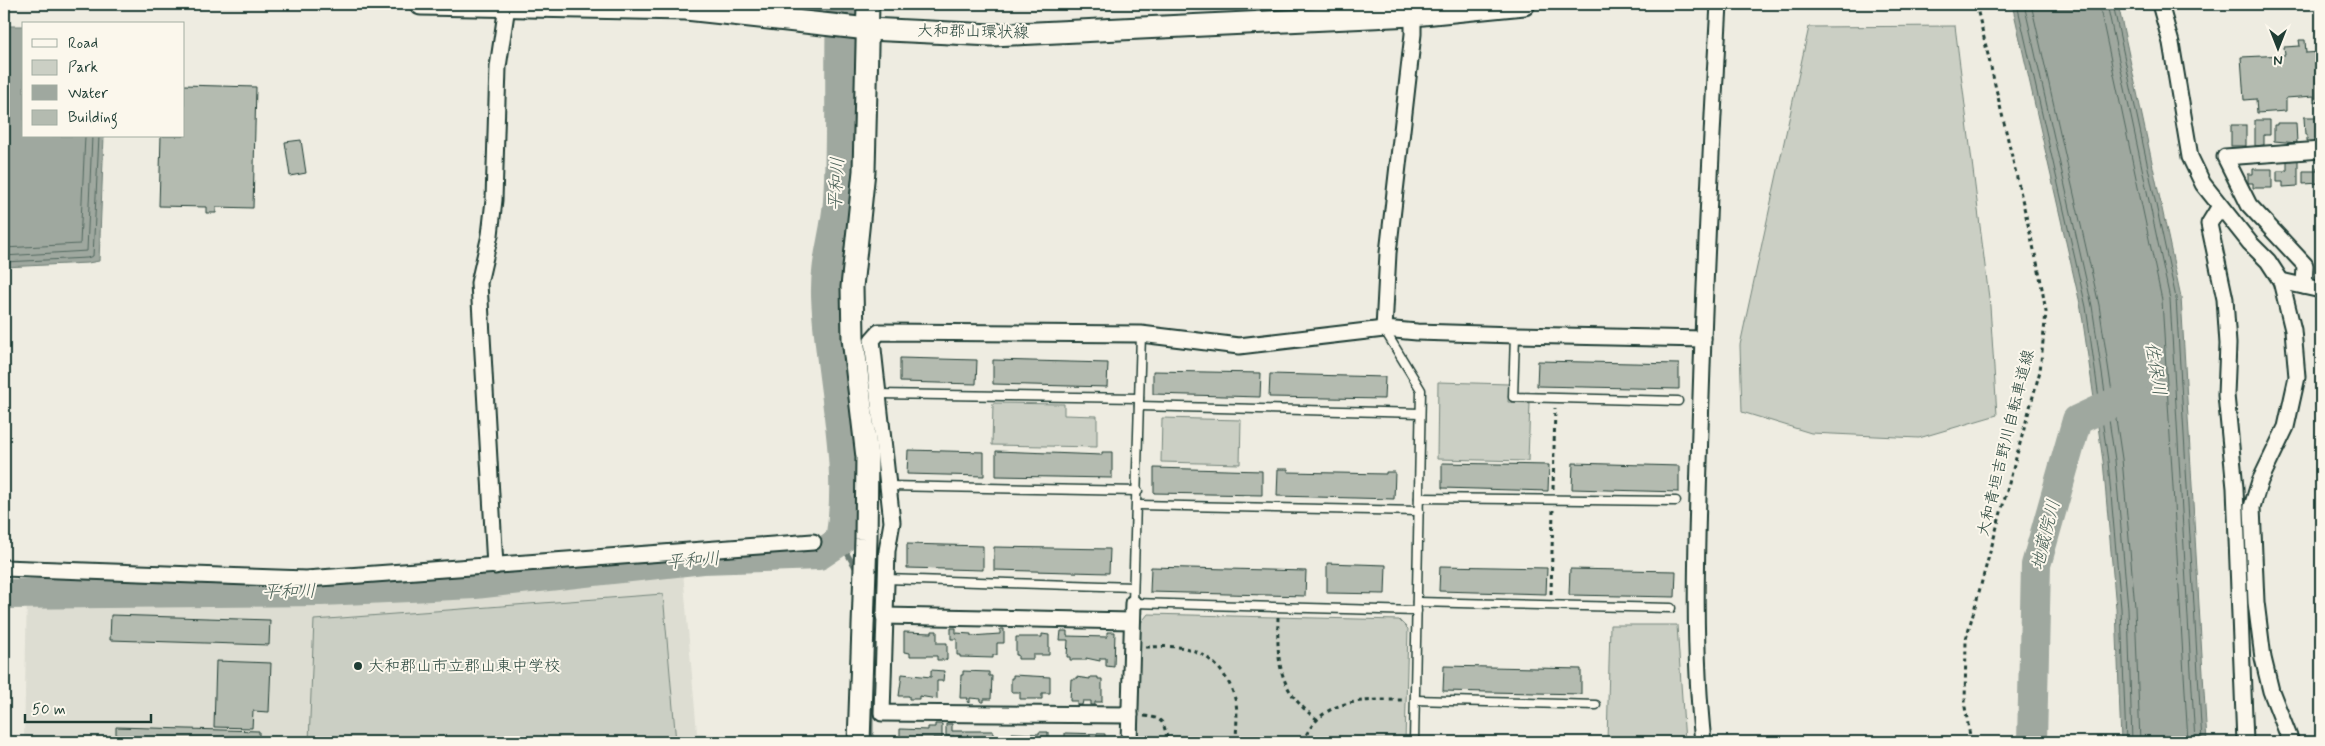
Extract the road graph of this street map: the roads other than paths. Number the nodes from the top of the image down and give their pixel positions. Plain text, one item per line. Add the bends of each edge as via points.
1 (421, 4) edge
2 (868, 4) edge
3 (1524, 4) edge
4 (1719, 4) edge
5 (2160, 4) edge
6 (507, 6) junction
7 (1413, 15) junction
8 (868, 29) junction
9 (2321, 150) edge
10 (2220, 206) junction
11 (2281, 281) junction
12 (2304, 286) junction
13 (2321, 290) edge
14 (1384, 329) junction
15 (1141, 334) junction
16 (1515, 335) junction
17 (1703, 339) junction
18 (878, 394) junction
19 (1678, 401) dead end
20 (1139, 402) junction
21 (1420, 413) junction
22 (889, 486) junction
23 (1138, 491) junction
24 (1419, 498) junction
25 (1676, 501) dead end
26 (1138, 505) junction
27 (1419, 511) junction
28 (812, 542) dead end
29 (495, 566) junction
30 (4, 568) edge
31 (886, 579) junction
32 (1133, 587) junction
33 (1417, 602) junction
34 (1133, 603) junction
35 (1671, 608) dead end
36 (1417, 611) junction
37 (884, 616) junction
38 (1132, 621) junction
39 (1415, 700) junction
40 (1596, 705) dead end
41 (1130, 715) junction
42 (859, 742) edge
43 (1129, 742) edge
44 (1414, 742) edge
45 (1703, 742) edge
46 (2245, 742) edge
47 (2292, 742) edge

1 - 6 main road, 大和郡山環状線
2 - 8 main road
3 - 7 main road, 大和郡山環状線
4 - 17 street
5 - 10 street via 2171,43 2190,157 2202,184
6 - 8 main road, 大和郡山環状線 via 686,9
6 - 29 street via 498,67 494,200 479,283
7 - 8 main road, 大和郡山環状線 via 992,35
7 - 14 street via 1388,253
8 - 42 main road via 864,171 852,287 853,338 867,457
9 - 12 street via 2225,156 2249,205 2305,265
10 - 11 street via 2268,261
10 - 46 street via 2210,224 2225,299 2226,395 2235,488
11 - 12 street
11 - 47 street via 2293,330 2297,377 2286,427 2252,507 2256,602 2263,658 2271,691
12 - 13 street
14 - 15 street via 1239,346
14 - 16 street
14 - 21 lane via 1421,390
15 - 18 street via 879,332 872,340
15 - 20 lane
16 - 17 street
16 - 19 lane via 1512,397
17 - 45 street via 1694,608
18 - 20 lane
18 - 22 street
20 - 21 lane
20 - 23 lane
21 - 24 lane
22 - 23 lane
22 - 31 street via 892,522
23 - 26 lane
24 - 25 lane
24 - 27 lane
26 - 27 lane
26 - 32 lane
27 - 33 lane
28 - 29 street
29 - 30 street via 306,579
31 - 32 lane
31 - 37 street
32 - 34 lane
33 - 35 lane
33 - 36 lane
34 - 36 lane
34 - 38 street
36 - 39 lane
37 - 38 street
37 - 41 street via 882,713
38 - 41 street
39 - 40 lane
39 - 44 lane
41 - 43 street

